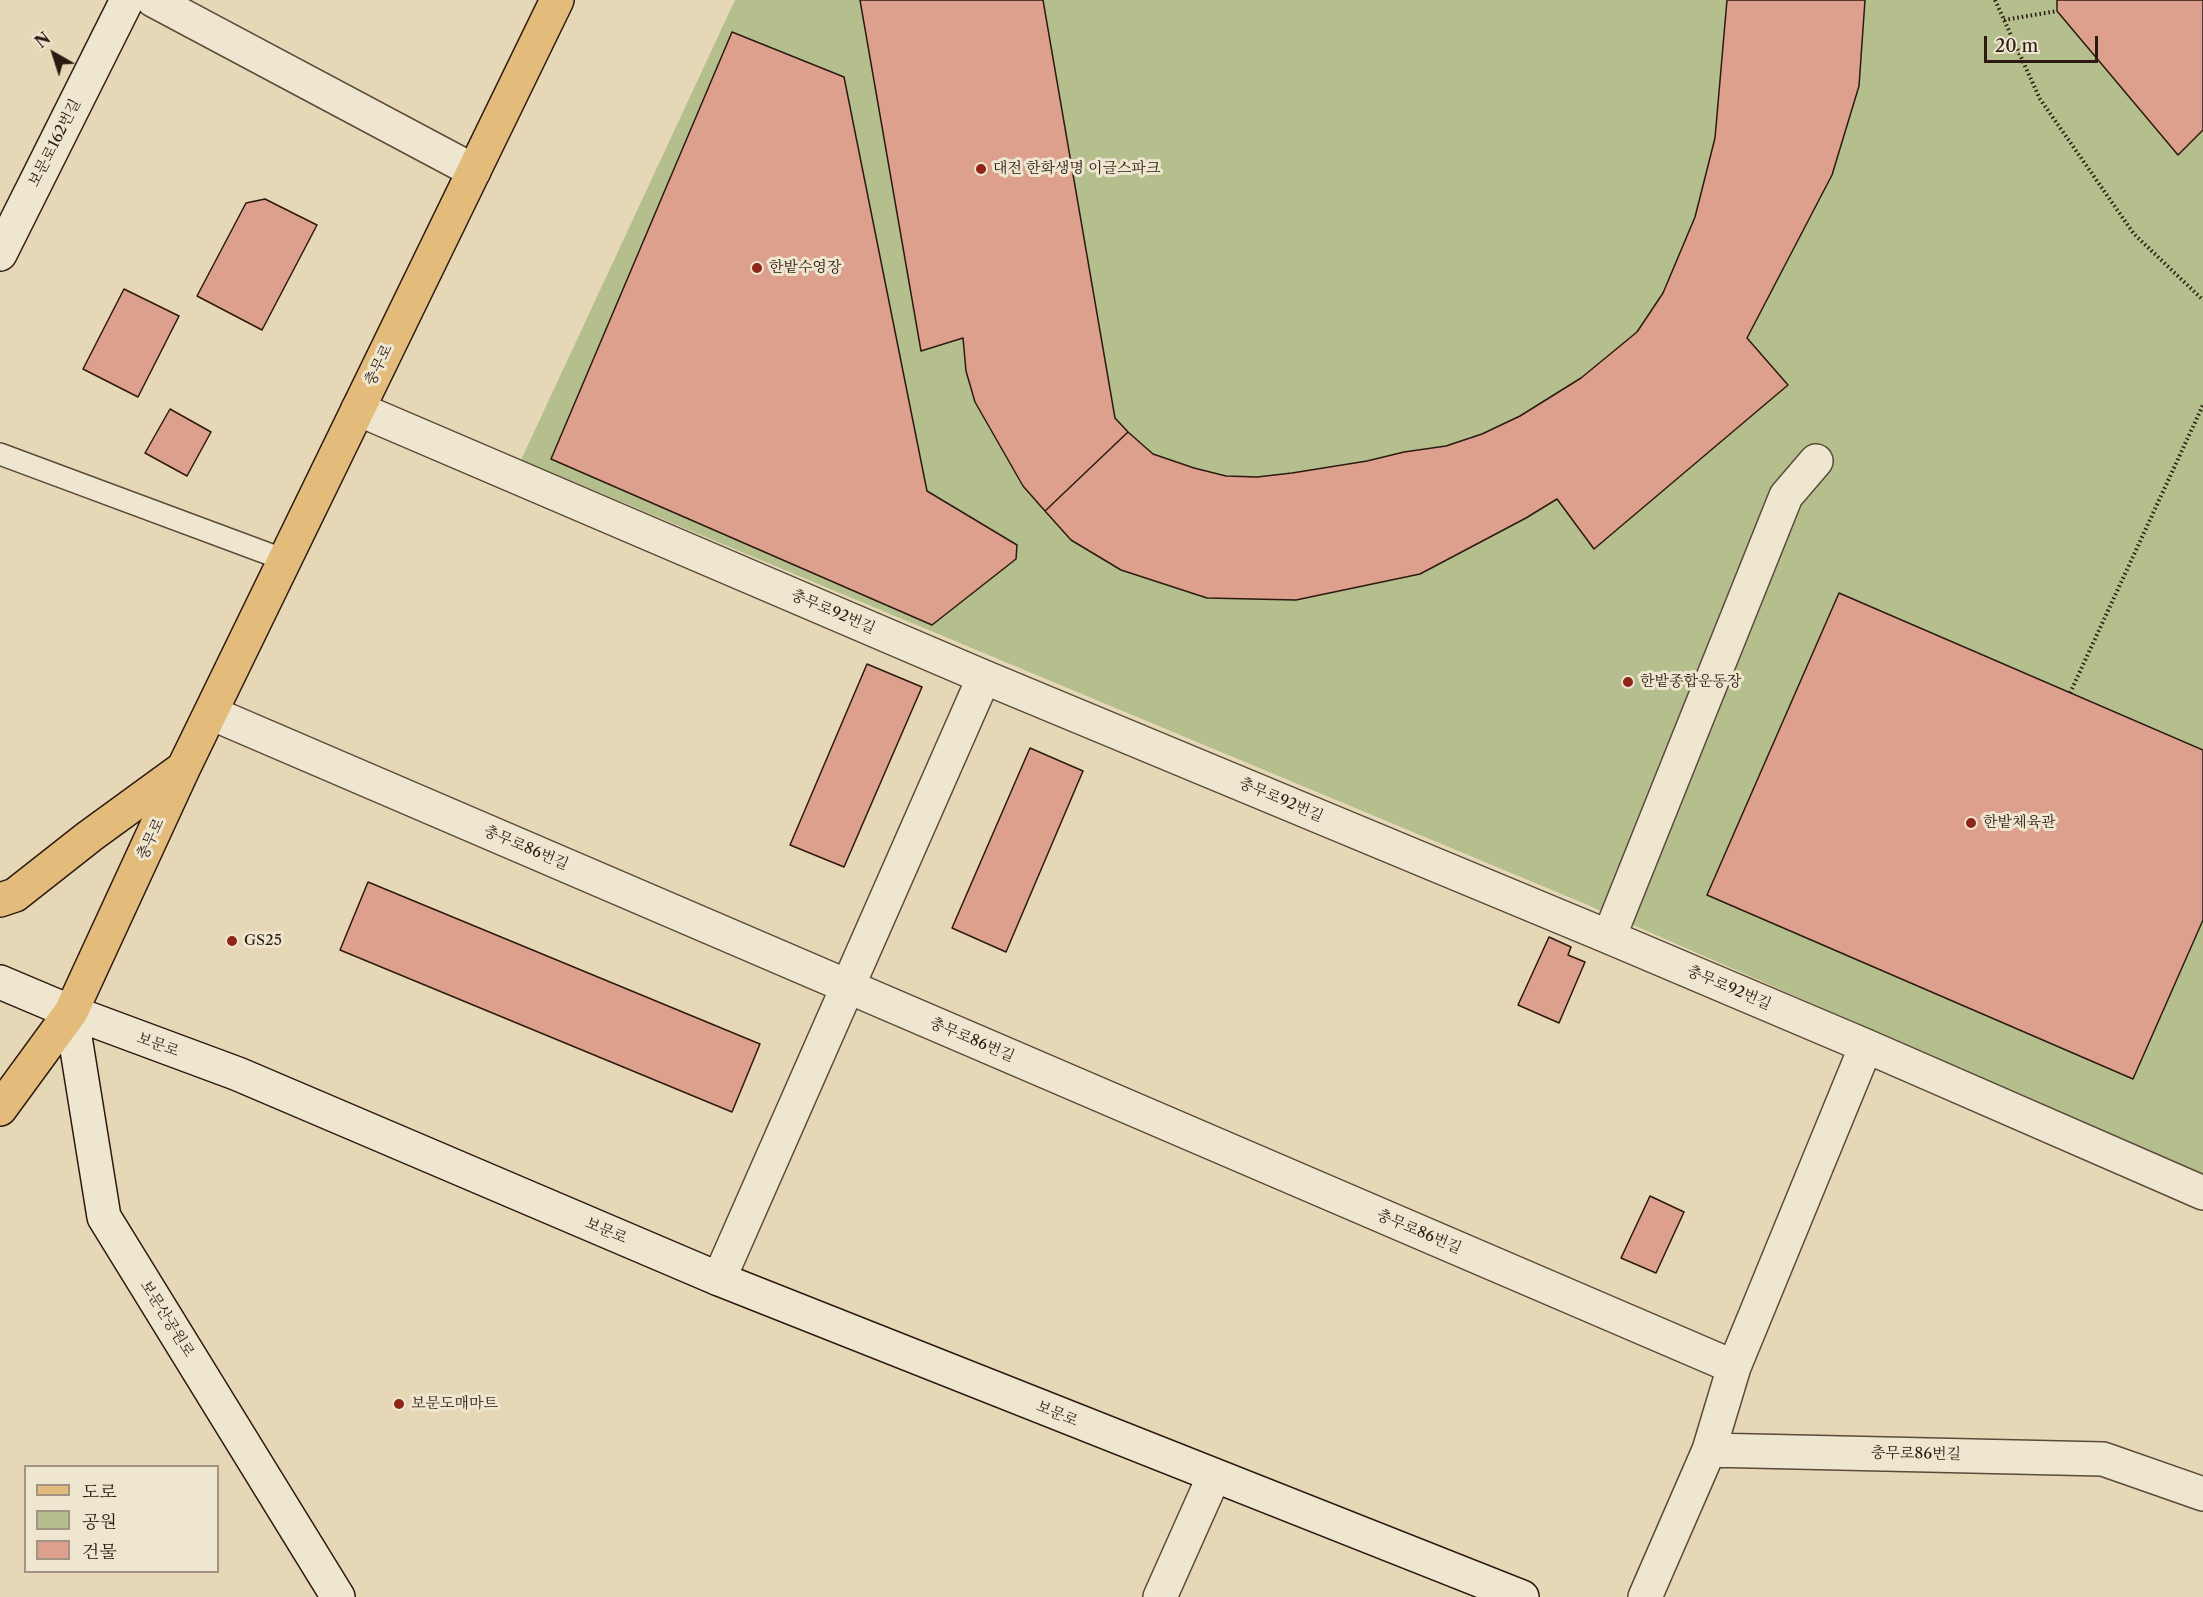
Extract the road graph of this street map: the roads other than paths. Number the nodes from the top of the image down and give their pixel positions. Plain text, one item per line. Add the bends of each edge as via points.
1 (127, 0) edge
2 (153, 0) edge
3 (557, 0) edge
4 (474, 171) junction
5 (0, 254) edge
6 (358, 409) junction
7 (0, 454) edge
8 (1816, 461) dead end
9 (285, 560) junction
10 (984, 677) junction
11 (211, 713) junction
12 (184, 767) junction
13 (0, 900) edge
14 (1609, 937) junction
15 (0, 982) edge
16 (847, 986) junction
17 (71, 1012) junction
18 (1866, 1046) junction
19 (0, 1108) edge
20 (2203, 1193) edge
21 (719, 1279) junction
22 (1734, 1367) junction
23 (1709, 1450) junction
24 (1214, 1476) junction
25 (2203, 1494) edge
26 (341, 1596) edge
27 (1160, 1597) edge
28 (1522, 1597) edge
29 (1645, 1597) edge

1 - 5 street, 보문로162번길
2 - 4 street
3 - 4 main road, 충무로
4 - 6 main road, 충무로
6 - 9 main road, 충무로
6 - 10 street, 충무로92번길
7 - 9 lane
8 - 14 street via 1786,496
9 - 11 main road, 충무로
10 - 14 street, 충무로92번길
10 - 16 street
11 - 12 main road, 충무로
11 - 16 street, 충무로86번길
12 - 13 main road via 15,895
12 - 17 main road, 충무로
14 - 18 street, 충무로92번길
15 - 17 street, 보문로
16 - 21 street
16 - 22 street, 충무로86번길
17 - 19 main road, 충무로
17 - 21 street, 보문로 via 238,1074
17 - 26 street, 보문산공원로 via 104,1217
18 - 20 street, 충무로92번길
18 - 22 street
21 - 24 street, 보문로
22 - 23 street
23 - 25 street, 충무로86번길 via 2103,1459
23 - 29 street
24 - 27 street
24 - 28 street, 보문로

